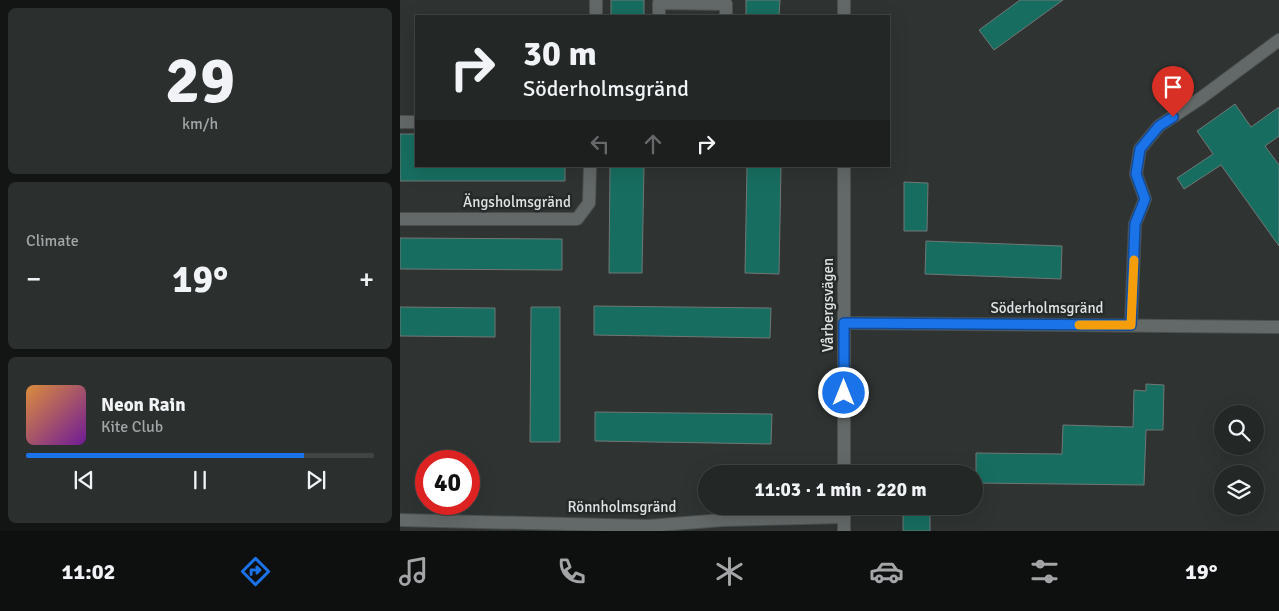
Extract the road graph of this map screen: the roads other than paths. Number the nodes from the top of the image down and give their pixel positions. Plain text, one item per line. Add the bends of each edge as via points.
1 (596, 0) edge
2 (844, 0) edge
3 (596, 15) edge
4 (659, 15) edge
5 (726, 15) edge
6 (844, 15) edge
7 (1279, 40) edge
8 (400, 122) edge
9 (415, 122) edge
10 (590, 167) edge
11 (844, 167) edge
12 (400, 218) edge
13 (844, 323) junction
14 (1131, 325) junction
15 (1279, 327) edge
16 (844, 465) edge
17 (799, 515) edge
18 (844, 515) edge
19 (400, 520) edge
20 (844, 531) edge

1 - 3 street
2 - 6 street
4 - 5 street via 659,3 726,4
7 - 14 street via 1159,126 1140,149 1136,174 1145,199 1135,224
8 - 9 street
10 - 12 street, Ängsholmsgränd via 589,203 578,220
11 - 13 street, Vårbergsvägen
13 - 14 street, Söderholmsgränd
13 - 16 street, Vårbergsvägen
14 - 15 street, Söderholmsgränd
17 - 19 street, Rönnholmsgränd via 648,526
18 - 20 street

